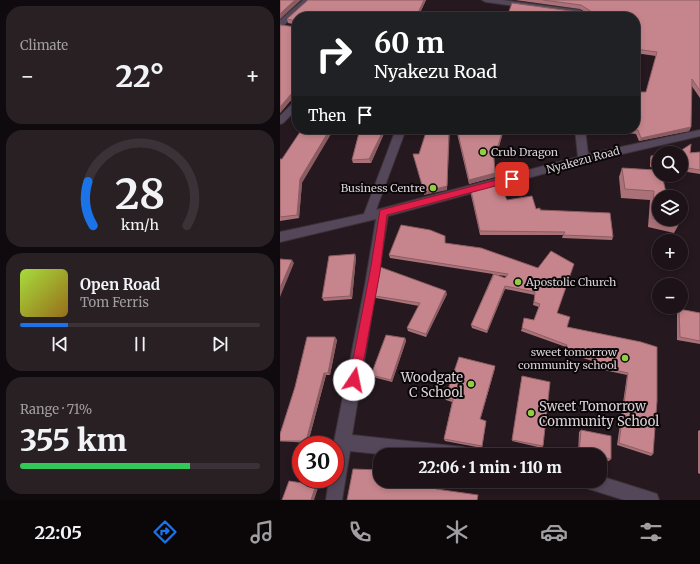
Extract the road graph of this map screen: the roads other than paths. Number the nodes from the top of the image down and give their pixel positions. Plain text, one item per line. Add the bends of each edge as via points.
1 (307, 0) edge
2 (486, 0) edge
3 (294, 12) edge
4 (580, 12) edge
5 (292, 14) edge
6 (280, 25) edge
7 (291, 27) edge
8 (292, 109) edge
9 (280, 121) edge
10 (700, 133) edge
11 (399, 134) edge
12 (580, 134) edge
13 (583, 159) junction
14 (383, 213) junction
15 (368, 217) junction
16 (280, 237) edge
17 (343, 436) edge
18 (344, 442) edge
19 (398, 448) edge
20 (607, 487) edge
21 (336, 488) edge
22 (334, 500) edge
23 (651, 500) edge

1 - 3 street
2 - 4 street
5 - 6 street
6 - 7 street
8 - 9 street
10 - 13 street, Nyakezu Road
11 - 15 street
12 - 13 street
13 - 14 street, Nyakezu Road
14 - 15 street, Nyakezu Road
14 - 17 street via 375,272
15 - 16 street, Nyakezu Road
18 - 19 street
20 - 23 street
21 - 22 street

